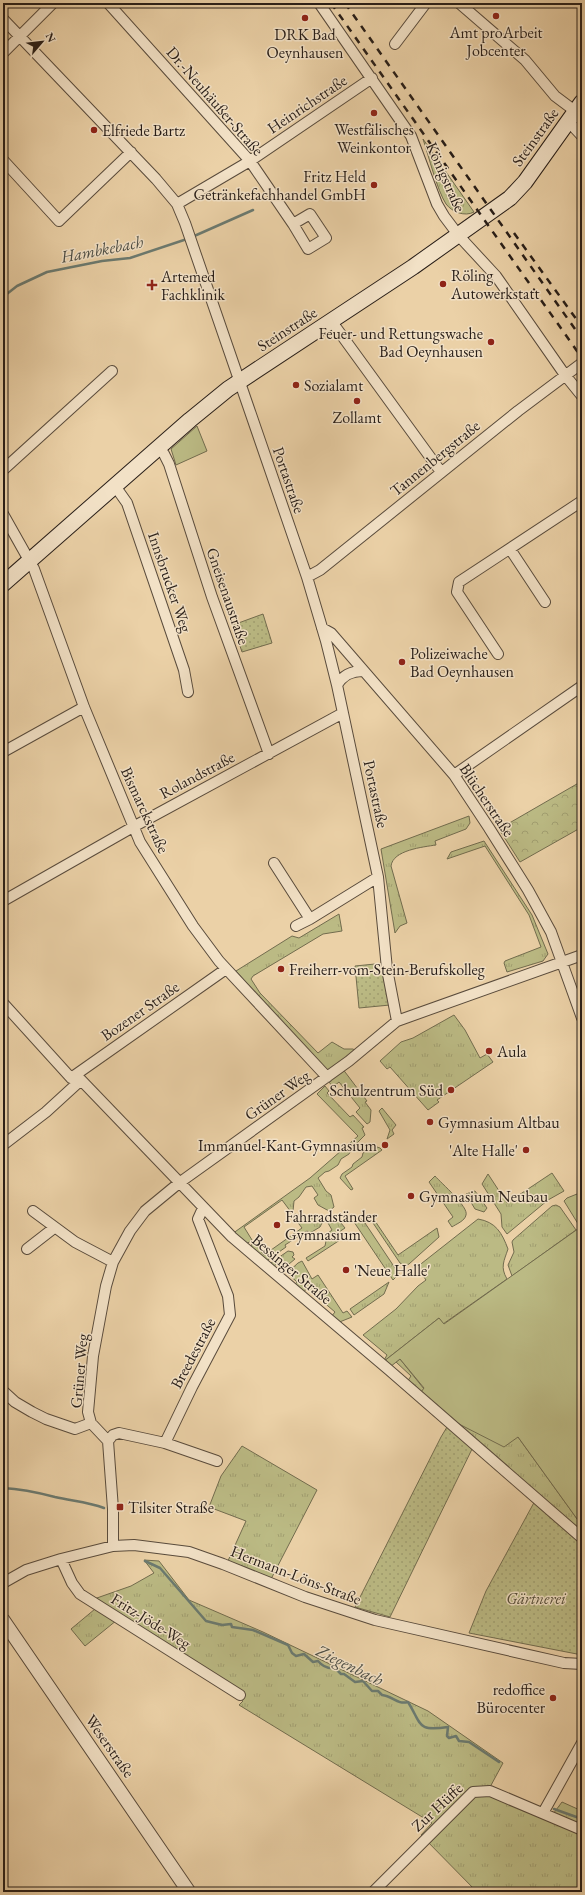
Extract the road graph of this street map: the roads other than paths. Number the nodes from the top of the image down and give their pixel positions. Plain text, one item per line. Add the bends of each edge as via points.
1 (53, 3) edge
2 (108, 3) edge
3 (318, 3) edge
4 (426, 3) edge
5 (459, 3) edge
6 (3, 19) edge
7 (20, 36) junction
8 (395, 44) dead end
9 (3, 53) edge
10 (372, 78) junction
11 (575, 112) edge
12 (582, 136) edge
13 (131, 152) junction
14 (3, 160) edge
15 (250, 161) junction
16 (177, 204) junction
17 (293, 224) dead end
18 (459, 236) junction
19 (332, 322) junction
20 (582, 363) edge
21 (112, 371) dead end
22 (565, 375) junction
23 (240, 381) junction
24 (582, 396) edge
25 (159, 448) junction
26 (3, 470) edge
27 (441, 472) junction
28 (115, 486) junction
29 (582, 501) edge
30 (3, 514) edge
31 (510, 549) junction
32 (29, 560) junction
33 (307, 577) junction
34 (3, 584) edge
35 (545, 602) dead end
36 (322, 628) junction
37 (498, 654) dead end
38 (363, 670) junction
39 (338, 685) junction
40 (582, 686) edge
41 (188, 692) dead end
42 (84, 707) junction
43 (344, 713) junction
44 (3, 752) edge
45 (269, 754) junction
46 (454, 775) junction
47 (132, 827) junction
48 (274, 863) dead end
49 (378, 877) junction
50 (3, 901) edge
51 (310, 919) junction
52 (296, 926) dead end
53 (582, 956) edge
54 (562, 963) junction
55 (226, 969) junction
56 (3, 1003) edge
57 (7, 1015) edge
58 (582, 1018) edge
59 (397, 1021) junction
60 (328, 1077) junction
61 (76, 1079) junction
62 (3, 1145) edge
63 (179, 1183) junction
64 (203, 1208) junction
65 (33, 1211) dead end
66 (54, 1228) junction
67 (27, 1249) dead end
68 (113, 1262) junction
69 (3, 1391) edge
70 (91, 1423) junction
71 (108, 1441) junction
72 (165, 1443) junction
73 (217, 1461) dead end
74 (582, 1538) edge
75 (113, 1546) junction
76 (61, 1559) junction
77 (3, 1583) edge
78 (3, 1620) edge
79 (582, 1664) edge
80 (240, 1695) dead end
81 (582, 1743) edge
82 (542, 1813) junction
83 (582, 1830) edge
84 (190, 1892) edge
85 (373, 1892) edge

1 - 7 street
2 - 15 street, Dr.-Neuhäußer-Straße
3 - 10 street, Königstraße
4 - 8 street
5 - 11 street via 525,60 555,96
6 - 7 street, Portastraße
7 - 9 street
7 - 13 street, Portastraße
10 - 15 street, Heinrichstraße
10 - 18 street, Königstraße via 411,136 437,204
11 - 12 street
11 - 18 main road, Steinstraße via 519,190
13 - 14 street via 59,221
13 - 16 street, Portastraße
15 - 16 street, Heinrichstraße
15 - 17 street, Dr.-Neuhäußer-Straße
16 - 23 street, Portastraße
18 - 19 main road, Steinstraße
18 - 22 street, Königstraße via 496,276
19 - 23 main road, Steinstraße
19 - 27 street
20 - 22 street, Tannenbergstraße
21 - 26 street
22 - 24 street, Königstraße
22 - 27 street, Tannenbergstraße
23 - 25 main road, Steinstraße
23 - 33 street, Portastraße
25 - 28 main road, Steinstraße
25 - 45 street, Gneisenaustraße via 169,464 212,597
27 - 33 street, Tannenbergstraße via 320,570
28 - 32 main road, Steinstraße
28 - 41 street, Innsbrucker Weg via 127,503 184,670
29 - 31 street
30 - 32 street, Bismarckstraße
31 - 35 street
31 - 37 street via 459,582 457,587 457,592
32 - 34 main road, Steinstraße
32 - 42 street, Bismarckstraße via 44,594
33 - 36 street, Portastraße
36 - 38 street, Blücherstraße via 331,634
36 - 39 street, Portastraße
38 - 39 street via 347,674
38 - 46 street, Blücherstraße
39 - 43 street, Portastraße
40 - 46 street
42 - 44 street
42 - 47 street, Bismarckstraße
43 - 45 street, Rolandstraße
43 - 49 street, Portastraße
45 - 47 street, Rolandstraße
46 - 54 street, Blücherstraße via 528,890 550,932
47 - 50 street, Rolandstraße
47 - 55 street, Bismarckstraße via 193,926
48 - 51 street
49 - 51 street
49 - 59 street, Portastraße via 387,969
51 - 52 street
53 - 54 street, Grüner Weg
54 - 58 street, Blücherstraße
54 - 59 street, Grüner Weg
55 - 60 street, Bismarckstraße
55 - 61 street, Bozener Straße
56 - 57 street, Bessinger Straße
57 - 61 street, Bessinger Straße
59 - 60 street, Grüner Weg
60 - 63 street, Grüner Weg
61 - 62 street, Bozener Straße via 46,1112
61 - 63 street, Bessinger Straße
63 - 64 street, Bessinger Straße
63 - 68 street, Grüner Weg via 145,1211 130,1231
64 - 72 street, Breedestraße via 198,1219 228,1296 230,1315
64 - 74 street, Bessinger Straße via 232,1238 381,1363
65 - 66 street
66 - 67 street
66 - 68 street
68 - 70 street, Grüner Weg via 92,1356 88,1412
69 - 70 street via 20,1405 46,1419 75,1429
70 - 71 street, Grüner Weg
71 - 72 street via 119,1433
71 - 75 street
72 - 73 street
75 - 76 street, Hermann-Löns-Straße
75 - 79 street, Hermann-Löns-Straße via 134,1545 189,1552 305,1597 375,1620
76 - 77 street, Hermann-Löns-Straße via 26,1570
76 - 80 street, Fritz-Jöde-Weg via 80,1594
78 - 84 street, Weserstraße
81 - 82 street
82 - 83 street, Zur Hüffe
82 - 85 street, Zur Hüffe via 490,1791 473,1792

